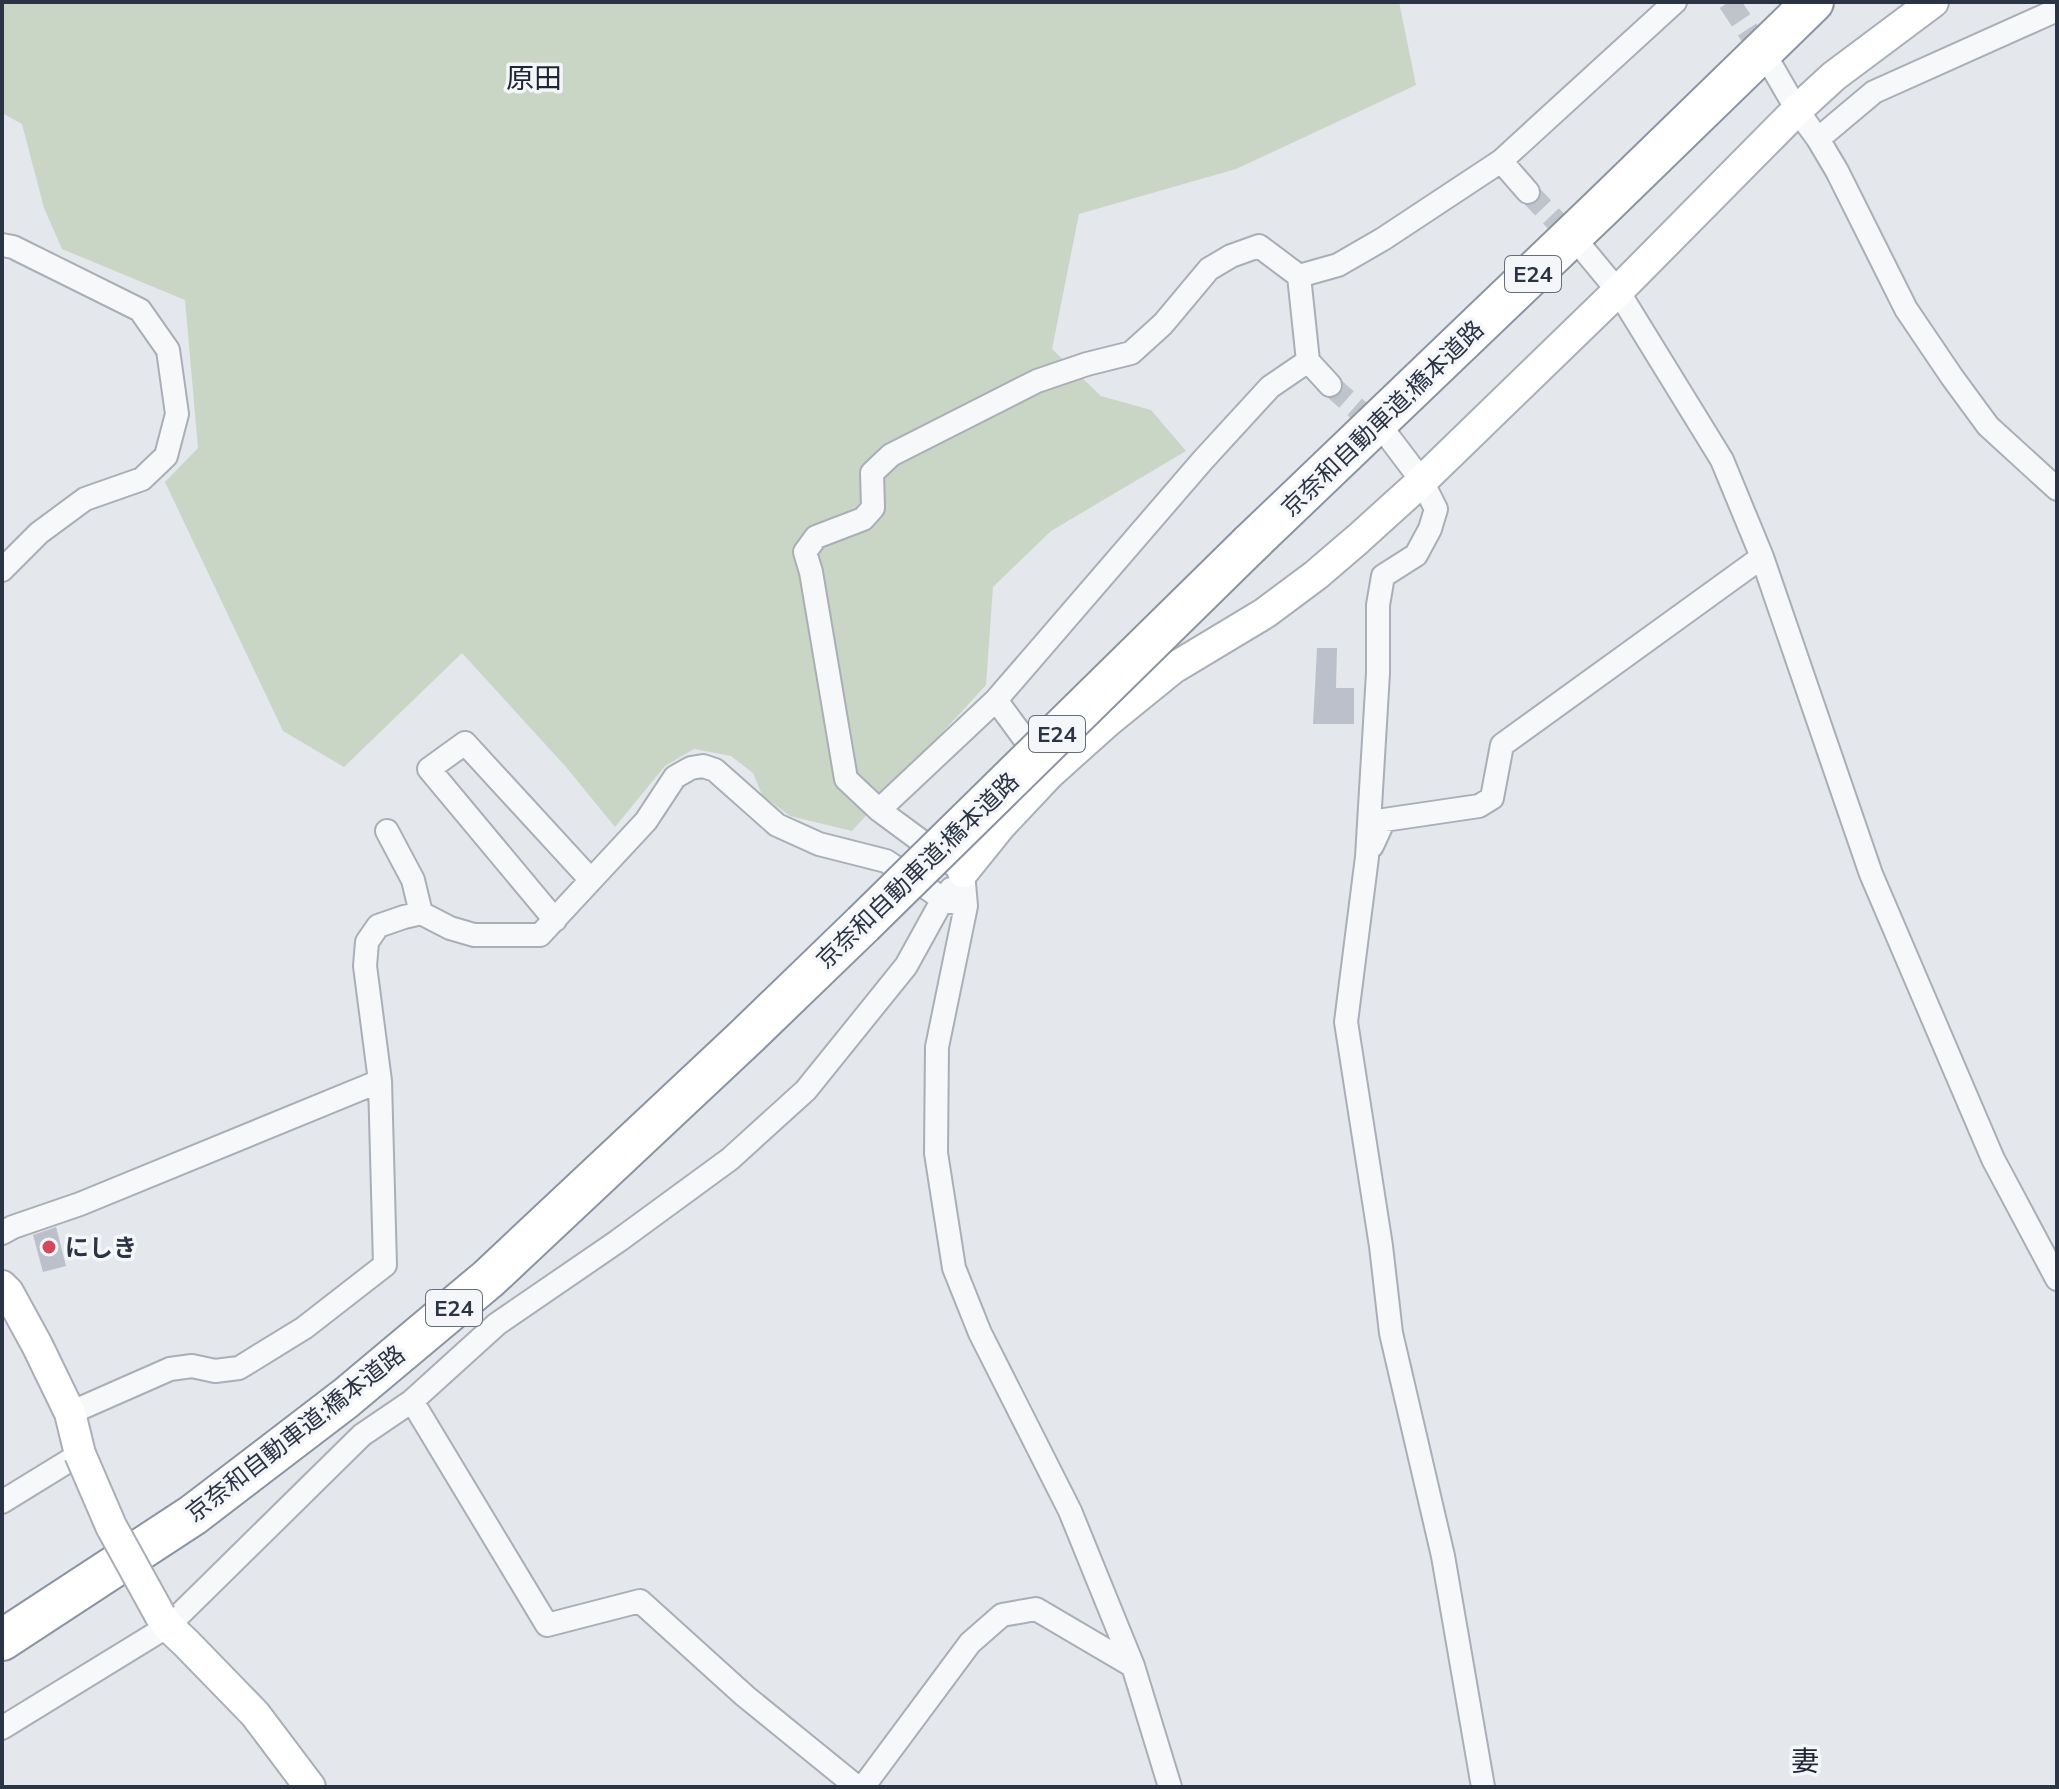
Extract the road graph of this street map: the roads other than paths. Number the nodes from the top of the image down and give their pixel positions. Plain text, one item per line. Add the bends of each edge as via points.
1 (1675, 2) edge
2 (1813, 2) edge
3 (1933, 2) edge
4 (2057, 10) edge
5 (1771, 65) tunnel mouth
6 (1797, 110) junction
7 (1818, 139) junction
8 (1501, 161) junction
9 (1528, 192) tunnel mouth
10 (2, 245) edge
11 (1584, 250) tunnel mouth
12 (1299, 276) junction
13 (1618, 291) junction
14 (1308, 361) junction
15 (1330, 385) tunnel mouth
16 (1388, 436) tunnel mouth
17 (1422, 481) junction
18 (2057, 489) edge
19 (1762, 557) junction
20 (2, 570) edge
21 (996, 700) junction
22 (1050, 773) junction
23 (879, 810) junction
24 (387, 831) dead end
25 (1367, 857) junction
26 (963, 872) junction
27 (590, 879) junction
28 (943, 899) junction
29 (966, 906) junction
30 (421, 913) junction
31 (555, 920) junction
32 (380, 1081) junction
33 (2, 1233) edge
34 (2057, 1279) edge
35 (2, 1286) edge
36 (412, 1401) junction
37 (70, 1413) junction
38 (80, 1454) junction
39 (2, 1502) edge
40 (164, 1621) junction
41 (2, 1640) edge
42 (1133, 1666) junction
43 (2, 1728) edge
44 (310, 1787) edge
45 (857, 1787) edge
46 (863, 1787) edge
47 (1170, 1787) edge
48 (1483, 1787) edge

1 - 8 street
2 - 41 highway, 京奈和自動車道;橋本道路 / E24, bridge via 746,1037 488,1279 193,1515
3 - 6 street
4 - 7 street via 1874,92
5 - 6 street
6 - 7 street
6 - 13 street
7 - 18 street via 1906,309 1952,377 1988,426
8 - 9 street
8 - 12 street via 1338,265
10 - 20 street via 140,310 168,350 177,414 166,456 142,479 85,499 39,533
11 - 13 street
12 - 14 street
12 - 23 street via 1259,246 1231,256 1209,269 1131,353 1037,381 891,455 872,473 873,508 863,519 816,537 805,552 846,779
13 - 17 street
13 - 19 street via 1722,460
14 - 15 street
14 - 21 street via 1260,397
16 - 17 street
17 - 22 street via 1316,575 1172,669
17 - 25 street via 1436,509 1430,529 1416,555 1383,576 1378,605
19 - 25 street via 1502,745 1492,798 1479,806 1384,820
19 - 34 street via 1871,874 1993,1159
21 - 22 street
21 - 23 street
22 - 26 street
23 - 26 street
24 - 30 street via 413,880
25 - 48 street via 1346,1022 1391,1333 1443,1556
26 - 28 street
26 - 29 street
27 - 28 street via 646,821 675,777 703,766 715,770 777,825 819,844 886,861
27 - 31 street
27 - 31 street via 465,743 429,769
28 - 29 street
28 - 36 street via 906,966 806,1090 730,1159 497,1324
29 - 42 street via 937,1047 936,1153 954,1268 980,1333 1070,1511
30 - 31 street via 474,935 540,935
30 - 32 street via 378,926 367,942 365,966
32 - 33 street
32 - 37 street via 385,1265 304,1328 239,1368 170,1369
35 - 37 street
36 - 40 street via 362,1435
36 - 45 street via 547,1625 640,1601
37 - 38 street
38 - 39 street
38 - 40 street, bridge via 111,1526
40 - 43 street
40 - 44 street via 255,1714
42 - 46 street via 1036,1609 1002,1615 970,1643
42 - 47 street

